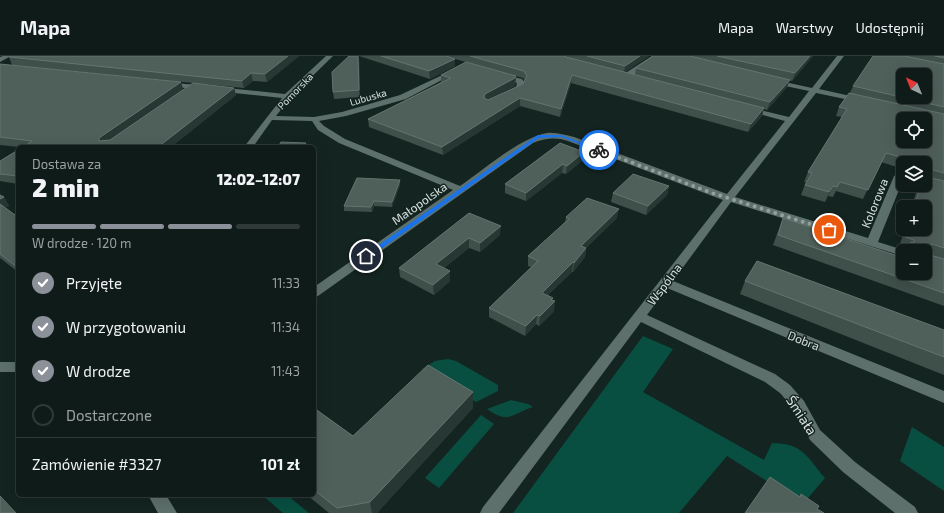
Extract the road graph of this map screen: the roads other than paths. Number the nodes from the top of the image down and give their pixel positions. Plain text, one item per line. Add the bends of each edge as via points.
1 (8, 56) edge
2 (330, 56) edge
3 (656, 56) edge
4 (842, 56) edge
5 (0, 60) edge
6 (465, 66) edge
7 (496, 74) edge
8 (627, 76) edge
9 (767, 79) edge
10 (161, 84) edge
11 (193, 87) junction
12 (816, 90) junction
13 (180, 95) edge
14 (287, 96) junction
15 (502, 98) edge
16 (868, 102) edge
17 (737, 106) edge
18 (270, 118) junction
19 (314, 120) junction
20 (790, 120) junction
21 (250, 145) edge
22 (896, 183) edge
23 (461, 190) junction
24 (729, 198) junction
25 (872, 243) junction
26 (896, 251) edge
27 (665, 282) junction
28 (316, 292) edge
29 (639, 316) junction
30 (0, 367) edge
31 (16, 367) edge
32 (944, 397) edge
33 (157, 497) edge
34 (168, 513) edge
35 (489, 513) edge
36 (909, 513) edge

1 - 5 street
2 - 14 street, Pomorska
3 - 8 street
4 - 12 street, Wspólna
6 - 19 street, Lubuska via 403,97
7 - 15 street via 519,80 521,83 519,88
9 - 12 street
10 - 11 street
11 - 13 street
11 - 14 street
12 - 16 street
12 - 20 street, Wspólna
14 - 18 street, Pomorska
17 - 20 street
18 - 19 street, Lubuska
18 - 21 street, Pomorska
19 - 23 street, Małopolska via 321,128 342,141
20 - 24 street, Wspólna
22 - 25 street, Kolorowa
23 - 24 street, Małopolska via 530,141 550,135 571,139
23 - 28 street, Małopolska
24 - 25 street, Małopolska
24 - 27 street, Wspólna
25 - 26 street, Małopolska
27 - 29 street, Wspólna
27 - 32 street, Dobra
29 - 35 street, Wspólna
29 - 36 street, Śmiała via 770,378 785,389 799,405 815,435 848,467
30 - 31 street
33 - 34 street

